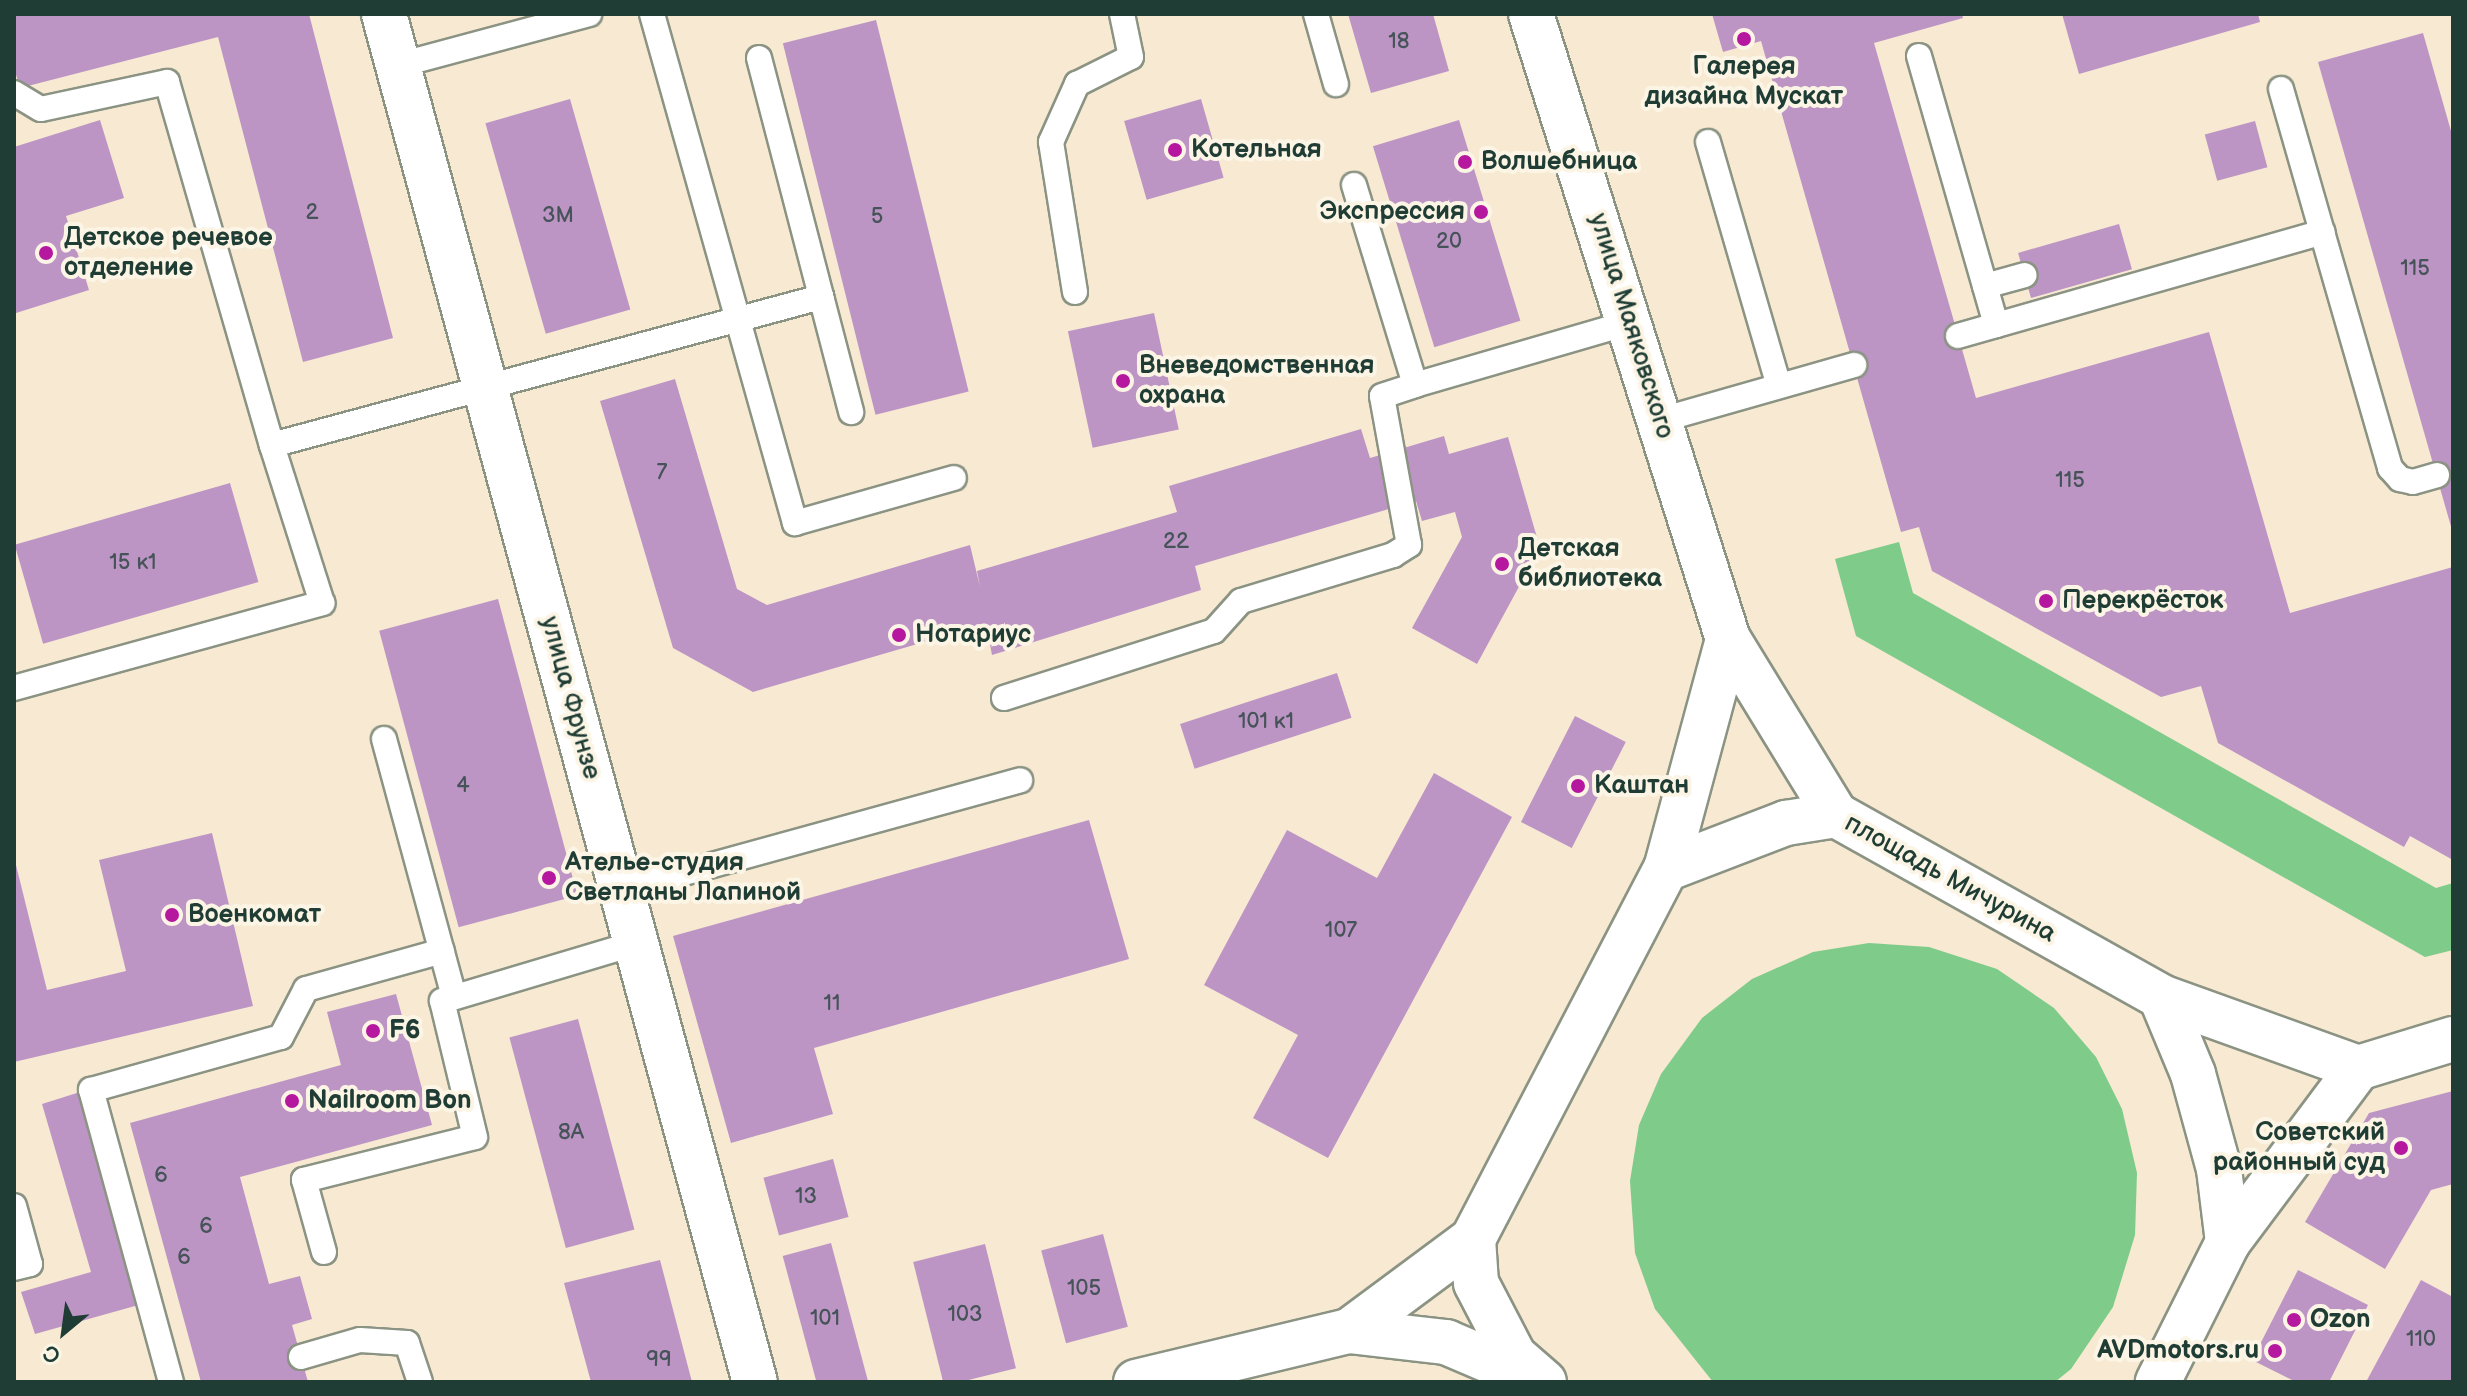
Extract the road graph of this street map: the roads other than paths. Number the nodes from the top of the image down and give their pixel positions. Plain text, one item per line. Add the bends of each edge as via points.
1 (384, 14) edge
2 (589, 14) edge
3 (652, 14) edge
4 (1122, 14) edge
5 (1316, 14) edge
6 (1531, 14) edge
7 (1919, 56) dead end
8 (759, 58) dead end
9 (399, 65) junction
10 (1336, 84) dead end
11 (2281, 89) dead end
12 (14, 93) edge
13 (1708, 142) dead end
14 (1354, 185) dead end
15 (2322, 232) junction
16 (2025, 275) dead end
17 (1985, 286) junction
18 (1075, 292) dead end
19 (821, 297) junction
20 (738, 321) junction
21 (1632, 322) junction
22 (1996, 325) junction
23 (1958, 336) dead end
24 (1854, 365) dead end
25 (1415, 385) junction
26 (1779, 386) junction
27 (487, 391) junction
28 (851, 412) dead end
29 (1661, 420) junction
30 (272, 445) junction
31 (2437, 475) dead end
32 (954, 478) dead end
33 (1728, 639) junction
34 (14, 688) edge
35 (1004, 698) dead end
36 (384, 739) dead end
37 (1020, 780) dead end
38 (1836, 815) junction
39 (1666, 869) junction
40 (622, 890) junction
41 (637, 943) junction
42 (442, 951) junction
43 (454, 997) junction
44 (2161, 997) junction
45 (2453, 1039) edge
46 (2358, 1068) junction
47 (14, 1206) edge
48 (1473, 1239) junction
49 (2228, 1242) junction
50 (324, 1252) dead end
51 (14, 1268) edge
52 (1349, 1331) junction
53 (301, 1357) dead end
54 (171, 1382) edge
55 (420, 1382) edge
56 (755, 1382) edge
57 (1136, 1382) edge
58 (1542, 1382) edge
59 (2158, 1382) edge

1 - 9 street, улица Фрунзе
2 - 9 lane
3 - 20 lane
4 - 18 lane via 1131,57 1077,84 1051,142
5 - 10 lane
6 - 21 street, улица Маяковского
7 - 17 lane
8 - 19 lane
9 - 27 street, улица Фрунзе
11 - 15 lane
12 - 30 lane via 41,109 167,82
13 - 26 lane
14 - 25 lane
15 - 22 lane
15 - 31 lane via 2390,468 2400,479 2413,482
16 - 17 lane
17 - 22 lane
19 - 20 lane
19 - 28 lane
20 - 27 lane
20 - 32 lane via 795,523
21 - 25 lane
21 - 29 street, улица Маяковского
22 - 23 lane
24 - 26 lane
25 - 35 lane via 1382,396 1409,545 1393,555 1241,601 1214,631
26 - 29 lane
27 - 30 lane
27 - 40 street, улица Фрунзе
29 - 33 street, улица Маяковского
30 - 34 lane via 322,603
33 - 38 street, улица Маяковского
33 - 39 street
36 - 42 lane
37 - 40 lane
38 - 39 street, площадь Мичурина via 1786,823
38 - 44 street, площадь Мичурина
39 - 48 street
40 - 41 street, улица Фрунзе
41 - 43 lane
41 - 56 street, улица Фрунзе
42 - 43 lane
42 - 54 lane via 306,989 281,1037 91,1090
43 - 50 lane via 442,1001 475,1137 304,1180
44 - 46 street, площадь Мичурина
44 - 49 street via 2193,1074 2208,1128
45 - 46 street
46 - 49 street
47 - 51 lane via 30,1264
48 - 52 street
48 - 58 street via 1476,1283 1514,1356
49 - 59 street
52 - 57 street
52 - 58 street via 1446,1342
53 - 55 lane via 360,1340 407,1343

